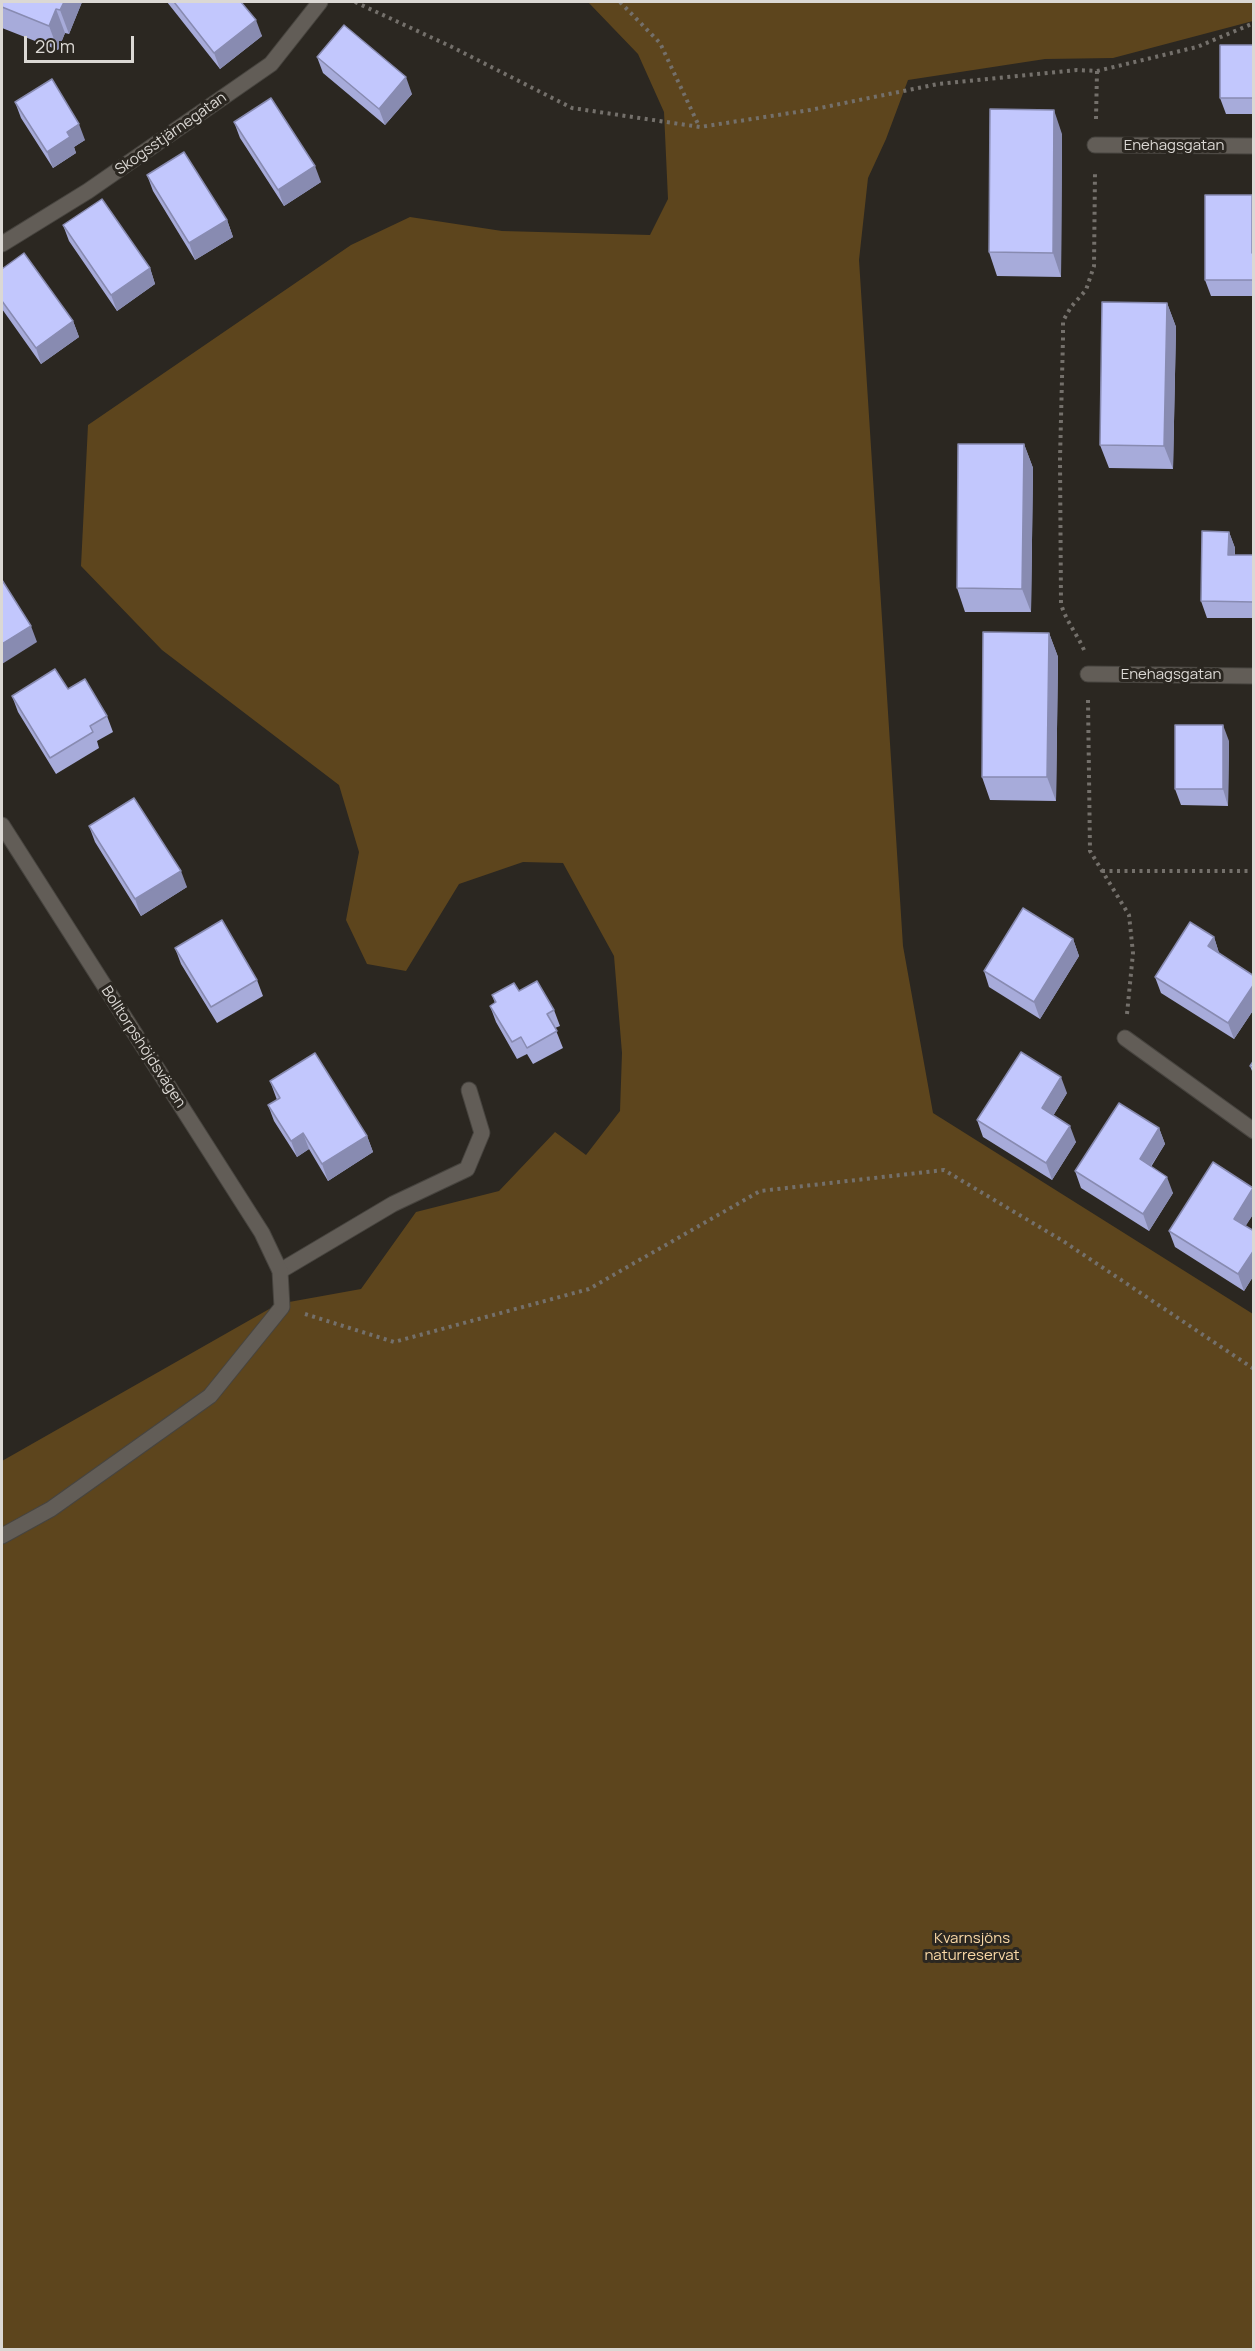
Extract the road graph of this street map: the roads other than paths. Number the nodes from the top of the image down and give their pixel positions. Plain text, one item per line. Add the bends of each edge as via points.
1 (320, 2) edge
2 (1095, 145) road end
3 (1254, 146) edge
4 (2, 244) edge
5 (1088, 674) road end
6 (1254, 675) edge
7 (2, 825) edge
8 (1125, 1038) road end
9 (469, 1090) dead end
10 (1254, 1131) edge
11 (280, 1271) junction
12 (2, 1536) edge

1 - 4 street, Skogsstjärnegatan via 271,64 88,191
2 - 3 street, Enehagsgatan
5 - 6 street, Enehagsgatan
7 - 11 street, Bolltorpshöjdsvägen via 262,1233
8 - 10 street
9 - 11 street via 482,1133 466,1169 393,1204
11 - 12 street, Bolltorpshöjdsvägen via 282,1307 210,1396 51,1509

